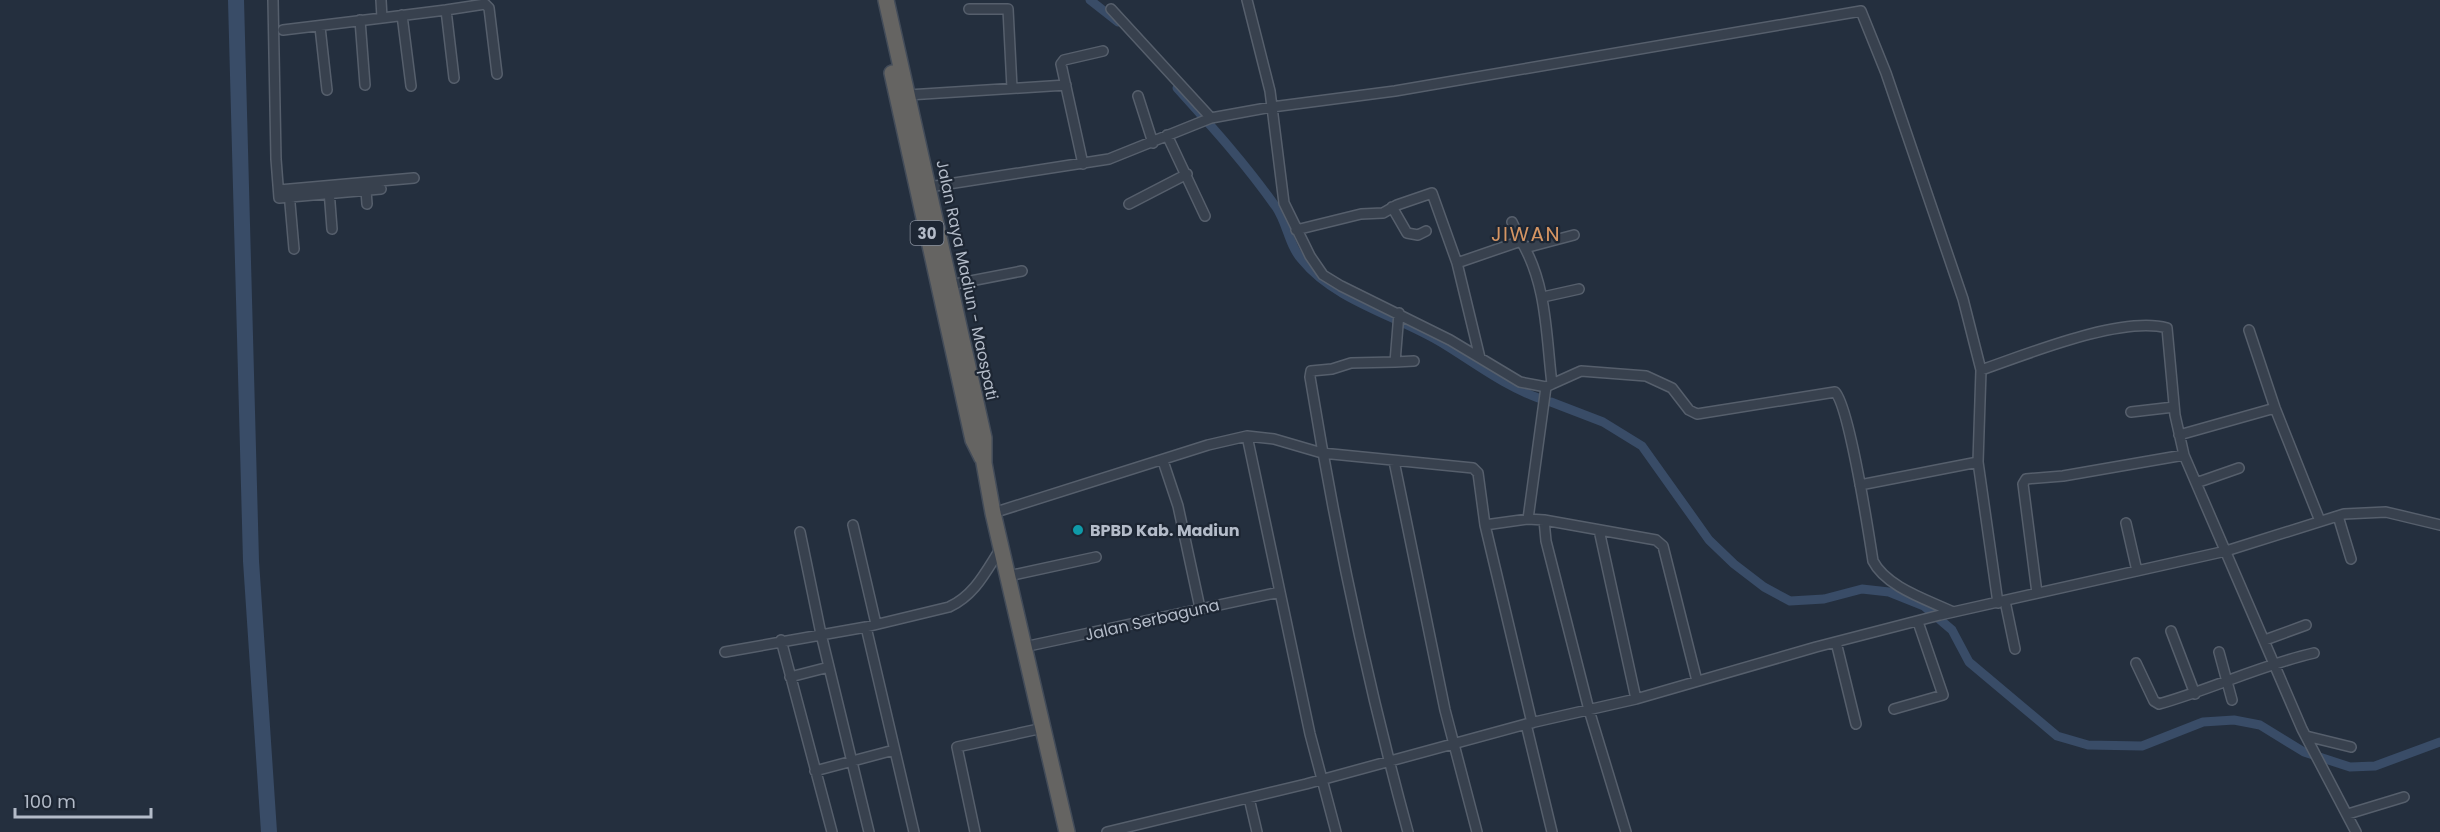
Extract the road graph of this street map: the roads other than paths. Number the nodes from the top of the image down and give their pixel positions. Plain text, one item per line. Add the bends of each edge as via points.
1 (273, 0) edge
2 (381, 0) edge
3 (880, 0) edge
4 (1247, 0) edge
5 (969, 9) dead end
6 (1111, 9) dead end
7 (446, 10) junction
8 (402, 15) junction
9 (382, 18) junction
10 (360, 20) junction
11 (320, 27) junction
12 (283, 30) dead end
13 (1103, 51) dead end
14 (497, 74) dead end
15 (454, 78) dead end
16 (365, 85) dead end
17 (1066, 85) junction
18 (411, 86) dead end
19 (1012, 88) junction
20 (327, 90) dead end
21 (908, 94) junction
22 (1138, 96) dead end
23 (1272, 106) junction
24 (1210, 119) junction
25 (1167, 135) junction
26 (1153, 142) junction
27 (1083, 164) junction
28 (1187, 174) junction
29 (414, 178) dead end
30 (929, 187) junction
31 (381, 189) dead end
32 (329, 190) junction
33 (366, 190) junction
34 (286, 192) junction
35 (367, 204) dead end
36 (1129, 204) dead end
37 (1392, 207) junction
38 (1205, 216) dead end
39 (1512, 222) dead end
40 (332, 229) dead end
41 (1296, 230) junction
42 (1426, 231) dead end
43 (1574, 236) dead end
44 (1523, 244) junction
45 (294, 249) dead end
46 (1458, 263) junction
47 (1022, 272) dead end
48 (950, 285) junction
49 (1578, 289) dead end
50 (1543, 297) junction
51 (1399, 314) junction
52 (2250, 330) dead end
53 (956, 340) junction
54 (1480, 358) junction
55 (1414, 361) dead end
56 (1395, 362) junction
57 (1981, 370) junction
58 (1549, 386) junction
59 (2174, 406) junction
60 (2275, 408) junction
61 (2131, 412) dead end
62 (2179, 435) junction
63 (1247, 436) junction
64 (1322, 453) junction
65 (2184, 456) junction
66 (1163, 461) junction
67 (1394, 461) junction
68 (1978, 462) junction
69 (2240, 468) dead end
70 (2196, 483) junction
71 (1860, 485) junction
72 (993, 513) junction
73 (2338, 516) junction
74 (1528, 519) junction
75 (1544, 520) junction
76 (2320, 521) junction
77 (2126, 523) dead end
78 (853, 525) dead end
79 (1485, 525) junction
80 (2440, 525) edge
81 (1599, 530) junction
82 (800, 532) dead end
83 (1001, 548) junction
84 (2226, 551) junction
85 (1096, 556) dead end
86 (2351, 559) dead end
87 (2137, 571) junction
88 (1008, 576) junction
89 (1280, 592) junction
90 (2037, 592) junction
91 (2002, 602) junction
92 (1200, 608) junction
93 (1953, 612) junction
94 (1921, 621) junction
95 (2306, 625) dead end
96 (871, 626) junction
97 (2171, 631) dead end
98 (821, 634) junction
99 (781, 640) junction
100 (2265, 640) junction
101 (1836, 642) junction
102 (1024, 647) junction
103 (2015, 649) dead end
104 (725, 652) dead end
105 (2220, 652) dead end
106 (2314, 653) dead end
107 (2274, 662) junction
108 (2136, 663) dead end
109 (829, 667) junction
110 (790, 677) junction
111 (1697, 681) junction
112 (2229, 681) junction
113 (2195, 694) junction
114 (1636, 699) junction
115 (2232, 700) dead end
116 (1894, 708) dead end
117 (1589, 710) junction
118 (1529, 723) junction
119 (1856, 724) dead end
120 (1043, 728) junction
121 (2306, 736) junction
122 (1454, 743) junction
123 (2351, 747) dead end
124 (894, 750) junction
125 (853, 762) junction
126 (1389, 762) junction
127 (815, 771) junction
128 (1322, 779) junction
129 (2404, 797) dead end
130 (1249, 798) junction
131 (2348, 814) junction
132 (832, 832) edge
133 (869, 832) edge
134 (914, 832) edge
135 (975, 832) edge
136 (1066, 832) edge
137 (1107, 832) edge
138 (1257, 832) edge
139 (1336, 832) edge
140 (1408, 832) edge
141 (1477, 832) edge
142 (1552, 832) edge
143 (1626, 832) edge
144 (2356, 832) edge

1 - 34 street
2 - 9 street
3 - 21 highway, Jalan Raya Madiun - Maospati / 30
3 - 53 highway, Jalan Raya Madiun - Maospati / 30
4 - 23 street
5 - 19 street via 1008,9
6 - 24 street
7 - 8 street
7 - 14 street via 484,4 489,8
7 - 15 street
8 - 9 street
8 - 18 street
9 - 10 street
10 - 11 street
10 - 16 street
11 - 12 street
11 - 20 street
13 - 17 street via 1063,61
17 - 19 street
17 - 27 street
19 - 21 street
21 - 30 highway, Jalan Raya Madiun - Maospati / 30
22 - 26 street
23 - 24 street
23 - 41 street via 1282,196
23 - 57 street via 1395,91 1861,11 1959,287
24 - 25 street
25 - 26 street
25 - 28 street
26 - 27 street via 1122,156
27 - 30 street
28 - 36 street
28 - 38 street
29 - 32 street
30 - 48 highway, Jalan Raya Madiun - Maospati / 30
31 - 33 street
32 - 33 street
32 - 34 street
32 - 40 street
33 - 35 street
34 - 45 street
37 - 41 street via 1383,213 1361,214
37 - 42 street via 1407,233 1418,235
37 - 46 street via 1432,193
39 - 44 street
41 - 51 street via 1323,275
43 - 44 street
44 - 46 street
44 - 50 street
46 - 54 street
47 - 48 street
48 - 53 highway, Jalan Raya Madiun - Maospati / 30
49 - 50 street
50 - 58 street
51 - 54 street
51 - 56 street
52 - 60 street
53 - 72 highway, Jalan Raya Madiun - Maospati / 30 via 973,440 984,463
54 - 58 street via 1520,382 1533,387
55 - 56 street
56 - 64 street via 1351,363 1311,370
57 - 59 street via 2096,332 2164,327 2168,332
57 - 68 street
58 - 71 street via 1581,371 1646,376 1672,388 1697,414 1835,392 1841,402
58 - 74 street
59 - 61 street
59 - 62 street
60 - 62 street
60 - 76 street
62 - 65 street
63 - 64 street
63 - 66 street
63 - 89 street
64 - 67 street
64 - 126 street
65 - 70 street
65 - 90 street via 2063,477 2026,479
66 - 72 street
66 - 92 street via 1178,506
67 - 79 street via 1473,468 1478,473
67 - 122 street
68 - 71 street
68 - 91 street
69 - 70 street
70 - 84 street
71 - 93 street via 1877,569
72 - 83 highway, Jalan Raya Madiun - Maospati / 30
73 - 76 street
73 - 80 street via 2386,512
73 - 86 street
74 - 75 street
74 - 79 street
75 - 81 street
75 - 117 street
76 - 84 street
77 - 87 street
78 - 96 street
79 - 118 street
81 - 111 street via 1656,540 1663,546
81 - 114 street
82 - 98 street
83 - 88 highway, Jalan Raya Madiun - Maospati / 30
83 - 96 street via 973,591 961,602
84 - 87 street
84 - 100 street
85 - 88 street
87 - 90 street
88 - 102 highway, Jalan Raya Madiun - Maospati / 30
89 - 92 street, Jalan Serbaguna
89 - 128 street
90 - 91 street
91 - 93 street
91 - 103 street
92 - 102 street, Jalan Serbaguna
93 - 94 street
94 - 101 street
94 - 116 street via 1943,695
95 - 100 street
96 - 98 street
96 - 124 street
97 - 113 street
98 - 99 street
98 - 109 street
99 - 104 street
99 - 110 street
100 - 107 street
101 - 111 street
101 - 119 street
102 - 120 highway, Jalan Raya Madiun - Maospati / 30
105 - 112 street
106 - 107 street
107 - 112 street
107 - 121 street
108 - 113 street via 2155,703
109 - 110 street
109 - 125 street
110 - 127 street
111 - 114 street
112 - 113 street
112 - 115 street
114 - 117 street
117 - 118 street
117 - 143 street
118 - 122 street
118 - 142 street
120 - 135 street via 957,747
120 - 136 highway, Jalan Raya Madiun - Maospati / 30
121 - 123 street
121 - 131 street
122 - 126 street
122 - 141 street
124 - 125 street
124 - 134 street
125 - 127 street
125 - 133 street
126 - 128 street
126 - 140 street
127 - 132 street
128 - 130 street
128 - 139 street
129 - 131 street
130 - 137 street
130 - 138 street
131 - 144 street

